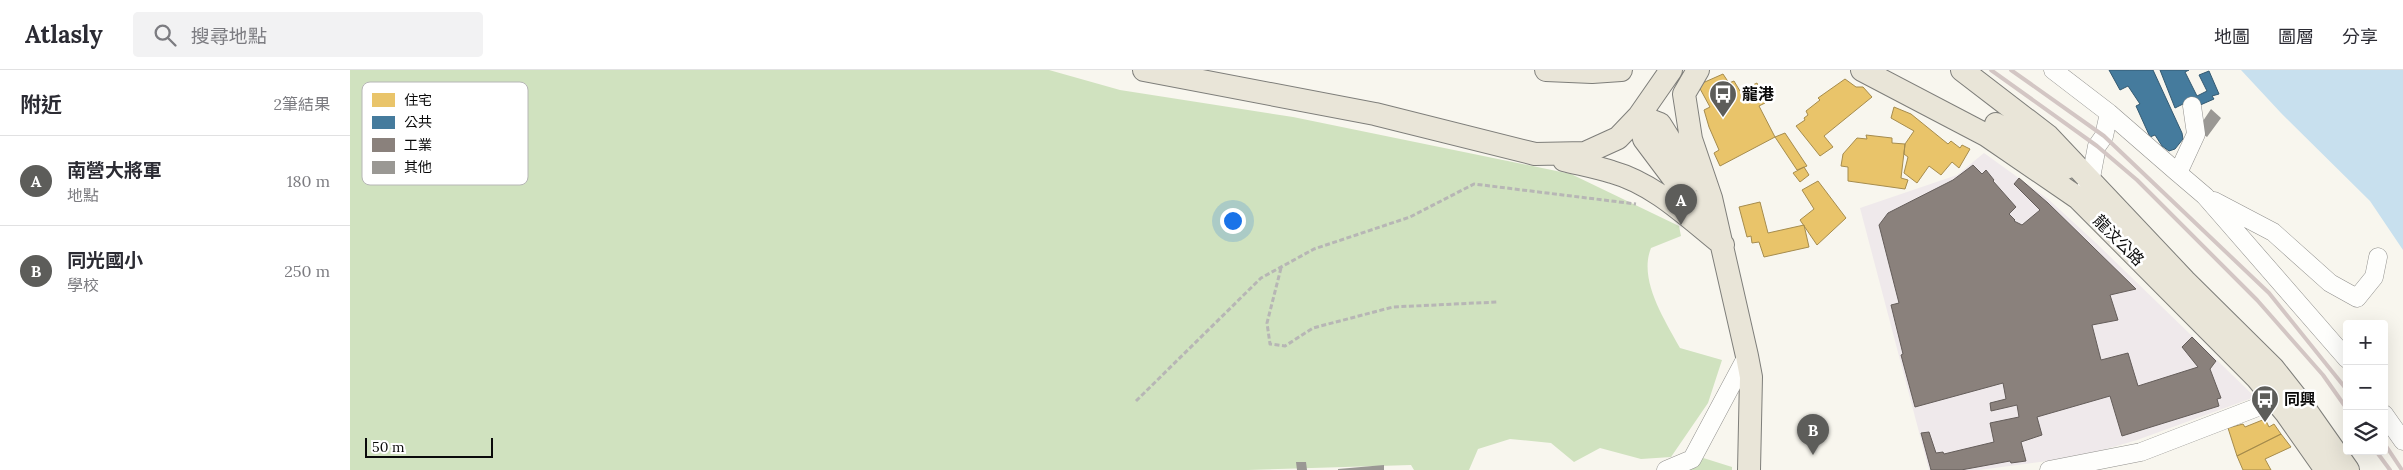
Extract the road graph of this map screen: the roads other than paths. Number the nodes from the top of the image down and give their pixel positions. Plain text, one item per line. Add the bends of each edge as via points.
1 (1144, 70) edge
2 (1546, 70) edge
3 (1621, 70) edge
4 (1671, 70) edge
5 (1699, 70) edge
6 (1862, 70) edge
7 (1883, 70) edge
8 (1962, 70) edge
9 (2053, 70) edge
10 (1684, 94) junction
11 (2192, 106) dead end
12 (2109, 113) junction
13 (1639, 116) junction
14 (1535, 154) junction
15 (2178, 173) junction
16 (2084, 191) junction
17 (2205, 196) junction
18 (1723, 246) junction
19 (2378, 257) dead end
20 (2343, 354) edge
21 (1747, 356) junction
22 (2276, 387) junction
23 (2388, 420) edge
24 (2403, 442) edge
25 (1666, 470) edge
26 (1750, 470) edge
27 (2049, 470) edge
28 (2326, 470) edge
29 (2348, 470) edge

1 - 14 main road via 1375,114
2 - 3 main road
4 - 13 main road
5 - 10 main road
6 - 16 main road, 龍汶公路
7 - 16 main road via 1988,120
8 - 16 main road, 龍汶公路 via 2048,136
9 - 12 lane
10 - 13 main road
10 - 18 main road via 1691,139
11 - 15 lane via 2196,134
12 - 15 lane
12 - 16 lane
13 - 14 main road via 1618,138 1585,153
13 - 18 main road via 1644,140
14 - 18 main road via 1613,172 1643,185 1674,205
15 - 17 lane
16 - 22 main road, 龍汶公路
17 - 19 lane via 2273,232 2330,284 2357,298 2374,277
17 - 20 lane
18 - 21 main road
21 - 25 lane via 1692,459
21 - 26 main road via 1751,377
22 - 27 lane via 2263,405 2141,452
22 - 28 main road, 龍汶公路 via 2286,413
22 - 29 main road, 龍汶公路
23 - 24 lane

